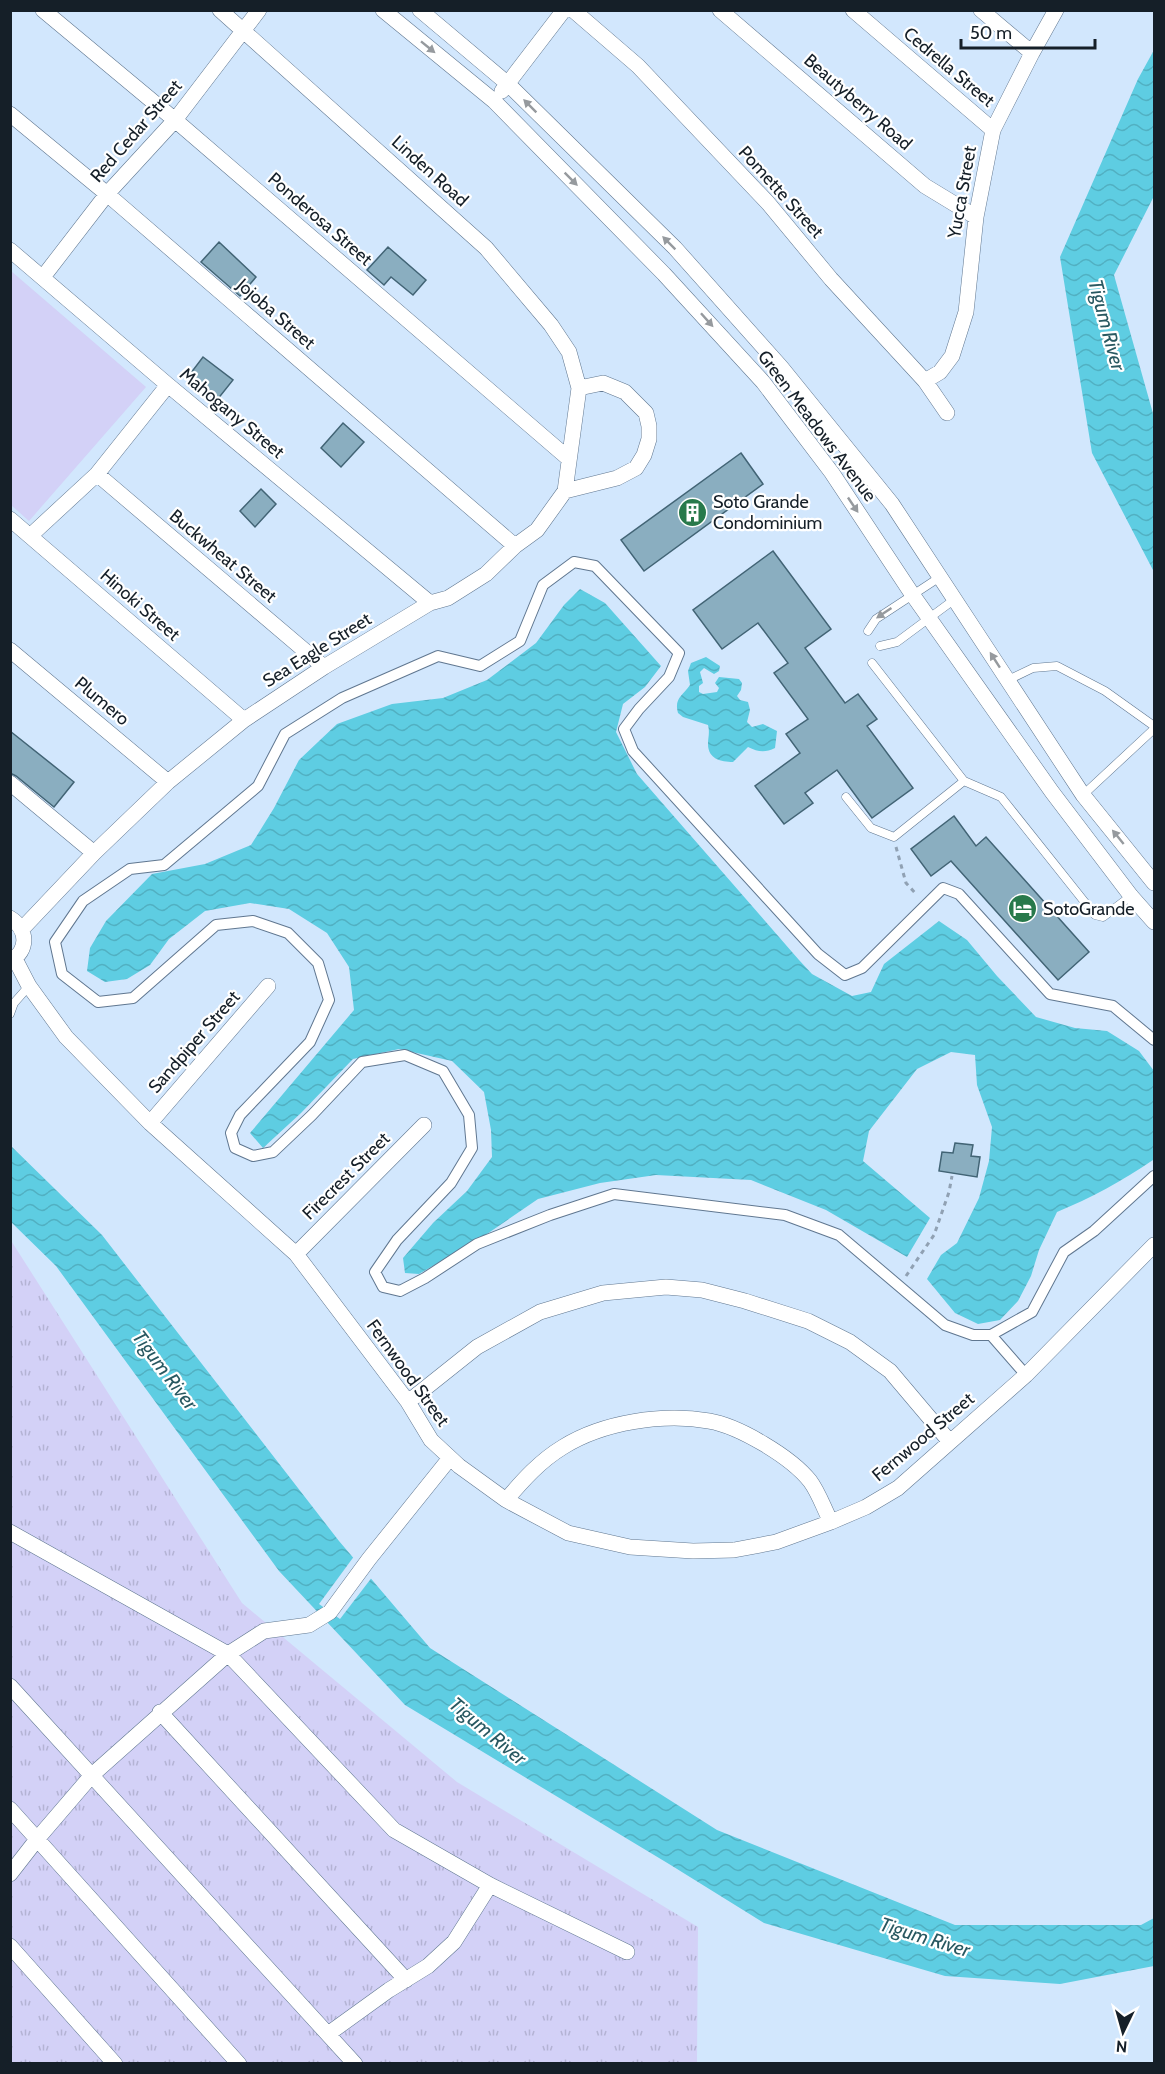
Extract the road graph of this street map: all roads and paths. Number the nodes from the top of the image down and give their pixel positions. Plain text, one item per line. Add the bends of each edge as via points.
1 (43, 10) edge
2 (220, 10) edge
3 (259, 10) edge
4 (383, 10) edge
5 (420, 10) edge
6 (564, 10) edge
7 (573, 10) edge
8 (720, 10) edge
9 (853, 10) edge
10 (981, 10) edge
11 (1056, 10) edge
12 (243, 30) junction
13 (1032, 53) junction
14 (508, 84) junction
15 (494, 101) junction
16 (10, 114) edge
17 (175, 120) junction
18 (993, 130) junction
19 (107, 194) junction
20 (976, 217) junction
21 (10, 250) edge
22 (44, 277) junction
23 (925, 381) junction
24 (168, 385) junction
25 (579, 388) junction
26 (946, 413) dead end
27 (569, 459) junction
28 (97, 474) junction
29 (565, 491) junction
30 (10, 519) edge
31 (30, 536) junction
32 (515, 546) junction
33 (939, 577) junction
34 (912, 594) junction
35 (955, 599) junction
36 (430, 603) junction
37 (931, 618) junction
38 (868, 631) dead end
39 (880, 646) dead end
40 (10, 650) edge
41 (872, 663) dead end
42 (324, 667) junction
43 (1008, 680) junction
44 (244, 720) junction
45 (1155, 728) edge
46 (168, 782) junction
47 (964, 782) junction
48 (10, 783) edge
49 (1083, 795) junction
50 (846, 797) dead end
51 (894, 837) junction
52 (94, 853) junction
53 (1155, 883) edge
54 (1131, 896) junction
55 (927, 904) junction
56 (1155, 922) edge
57 (16, 924) edge
58 (13, 960) edge
59 (29, 986) junction
60 (268, 986) dead end
61 (10, 1014) edge
62 (1155, 1040) edge
63 (150, 1123) junction
64 (424, 1125) dead end
65 (952, 1176) dead end
66 (1155, 1176) edge
67 (1155, 1245) edge
68 (296, 1254) junction
69 (900, 1285) junction
70 (991, 1335) junction
71 (1026, 1375) junction
72 (408, 1402) junction
73 (950, 1442) junction
74 (450, 1458) junction
75 (506, 1500) junction
76 (831, 1522) junction
77 (10, 1532) edge
78 (228, 1654) junction
79 (10, 1686) edge
80 (160, 1712) junction
81 (92, 1775) junction
82 (10, 1809) edge
83 (38, 1838) junction
84 (10, 1874) edge
85 (490, 1885) junction
86 (10, 1946) edge
87 (627, 1952) dead end
88 (406, 1980) junction
89 (328, 2034) junction
90 (116, 2064) edge
91 (239, 2064) edge
92 (356, 2064) edge

1 - 17 street, Ponderosa Street
2 - 12 street, Linden Road
3 - 12 street, Red Cedar Street
4 -> 15 street, Green Meadows Avenue
5 - 14 street, Green Meadows Avenue
6 - 14 street
7 - 23 street, Pomette Street via 638,66 768,203 831,279
8 - 20 street, Beautyberry Road via 925,186
9 - 18 street, Cedrella Street
10 - 13 street
11 - 13 street, Yucca Street
12 - 17 street, Red Cedar Street
12 - 25 street, Linden Road via 486,248 569,352
13 - 18 street, Yucca Street
14 - 15 street
33 -> 14 street, Green Meadows Avenue via 892,504 781,367 675,248
15 -> 34 street, Green Meadows Avenue via 664,274 763,382 832,473
16 - 19 street, Jojoba Street
17 - 19 street, Red Cedar Street
17 - 27 street, Ponderosa Street
18 - 20 street, Yucca Street
19 - 22 street, Red Cedar Street
19 - 32 street, Jojoba Street
20 - 23 street, Yucca Street via 966,312 951,356 940,372
21 - 22 street, Mahogany Street
22 - 24 street, Mahogany Street
23 - 26 street, Pomette Street
24 - 28 street
24 - 36 street, Mahogany Street
25 - 27 street, Sea Eagle Street
25 - 29 street via 603,383 625,392 646,413 649,439 636,468 617,478
27 - 29 street, Sea Eagle Street
28 - 31 street
28 - 42 street, Buckwheat Street
29 - 32 street, Sea Eagle Street via 537,530
30 - 31 street, Hinoki Street
31 - 44 street, Hinoki Street
32 - 36 street, Sea Eagle Street via 486,574 448,598
33 - 34 lane
33 - 35 street, Green Meadows Avenue
34 - 37 street, Green Meadows Avenue
34 -> 38 lane via 876,619
35 - 37 lane
43 -> 35 street, Green Meadows Avenue
36 - 42 street, Sea Eagle Street
37 - 39 lane via 897,642
37 - 54 street, Green Meadows Avenue via 1045,783
40 - 46 street, Plumero
41 - 47 lane
42 - 44 street, Sea Eagle Street
43 - 45 lane via 1033,668 1057,666 1106,691
43 - 49 street, Green Meadows Avenue
44 - 46 street, Sea Eagle Street
45 - 49 lane
46 - 52 street, Sea Eagle Street
47 - 51 lane
47 - 54 lane via 1001,797 1099,918
48 - 52 street
53 -> 49 street, Green Meadows Avenue
50 - 51 lane via 871,828
51 - 55 path via 906,884
52 - 57 street, Sea Eagle Street
54 - 56 street, Green Meadows Avenue
55 - 62 street via 943,888 959,894 1050,994 1113,1006
55 - 69 street via 862,968 845,975 818,954 633,751 624,729 669,677 679,653 595,566 574,562 543,585 520,641 480,666 438,656 342,698 285,734 258,786 164,865 130,869 83,901 55,942 62,974 98,1002 133,999 216,925 253,921 288,933 318,963 329,1000 310,1042 240,1115 231,1133 235,1148 253,1156 273,1152 362,1062 405,1055 443,1071 469,1115 472,1148 451,1184 397,1240 375,1272 383,1287 400,1291 477,1244 614,1194 784,1215 838,1235
57 - 58 street via 25,942
58 - 59 street, Fernwood Street
59 - 61 lane
59 - 63 street, Fernwood Street via 66,1037
60 - 63 street, Sandpiper Street
63 - 68 street, Fernwood Street
64 - 68 street, Firecrest Street
65 - 69 path via 934,1235
66 - 70 street via 1094,1231 1064,1252 1032,1312
67 - 71 street, Fernwood Street
68 - 72 street, Fernwood Street
69 - 70 street via 945,1325 973,1335
70 - 71 street
71 - 73 street, Fernwood Street
72 - 73 street via 477,1347 540,1312 603,1293 666,1287 745,1300 808,1321 850,1342 890,1371
72 - 74 street, Fernwood Street via 430,1440
73 - 76 street, Fernwood Street via 898,1488
74 - 75 street, Fernwood Street
74 - 78 street via 330,1612 309,1624 264,1631
75 - 76 street, Fernwood Street via 568,1533 630,1547 672,1550 734,1550 776,1542
75 - 76 street via 540,1464 563,1447 616,1425 674,1418 711,1421 748,1435 783,1455 810,1482
77 - 78 street
78 - 80 street
78 - 85 street via 394,1830
79 - 81 street
80 - 81 street
80 - 88 street
81 - 83 street
81 - 89 street
82 - 83 street
83 - 84 street
83 - 91 street
85 - 87 street
85 - 88 street via 454,1942
86 - 90 street
88 - 89 street
89 - 92 street

